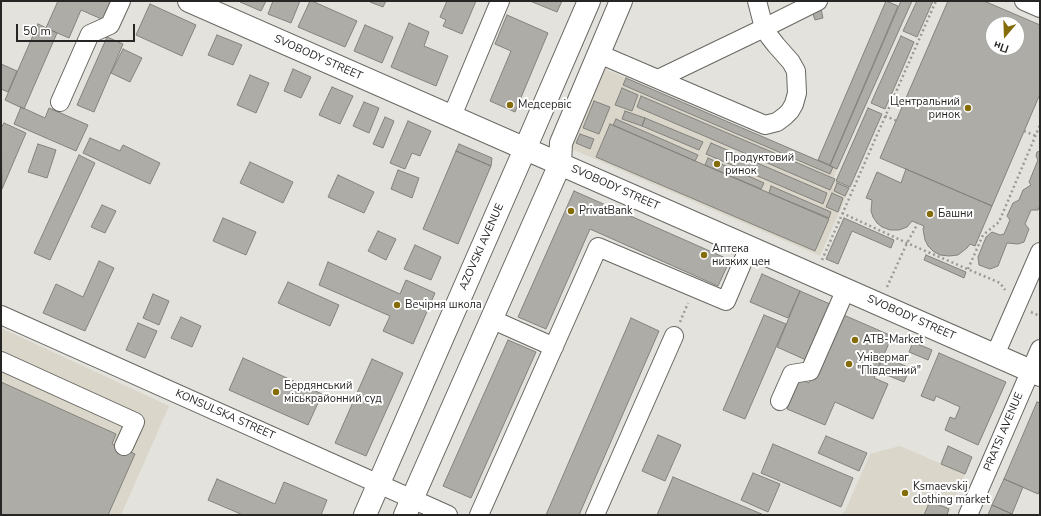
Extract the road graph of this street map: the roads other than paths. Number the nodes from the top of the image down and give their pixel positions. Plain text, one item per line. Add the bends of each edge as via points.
1 (121, 1) edge
2 (189, 1) edge
3 (500, 1) edge
4 (588, 1) edge
5 (621, 1) edge
6 (757, 1) edge
7 (818, 1) edge
8 (1024, 1) edge
9 (1040, 8) edge
10 (764, 28) junction
11 (599, 54) junction
12 (658, 79) junction
13 (60, 102) dead end
14 (452, 116) junction
15 (525, 149) junction
16 (560, 164) junction
17 (749, 247) junction
18 (1040, 252) edge
19 (846, 289) junction
20 (1, 314) edge
21 (491, 319) junction
22 (674, 336) road end
23 (554, 347) junction
24 (1040, 349) edge
25 (996, 355) junction
26 (1, 361) edge
27 (1035, 373) edge
28 (780, 401) dead end
29 (124, 446) dead end
30 (379, 484) junction
31 (408, 507) edge
32 (365, 515) edge
33 (448, 515) edge
34 (479, 515) edge
35 (595, 515) edge
36 (968, 515) edge

1 - 13 street via 110,25 90,34
2 - 14 main road, SVOBODY STREET
3 - 14 street
4 - 15 main road, AZOVSKI AVENUE
5 - 11 main road
6 - 10 street
7 - 10 street
8 - 9 street
10 - 12 street
10 - 12 street via 796,71 797,93 794,104 777,122 765,125
11 - 12 street
11 - 16 main road via 561,143
14 - 15 main road, SVOBODY STREET
15 - 16 main road, SVOBODY STREET
15 - 30 main road, AZOVSKI AVENUE
16 - 17 main road, SVOBODY STREET
16 - 21 main road
17 - 19 main road, SVOBODY STREET
17 - 23 street via 726,301 598,246
18 - 25 street
19 - 25 main road, SVOBODY STREET
19 - 28 street via 810,371 792,374
20 - 30 street, KONSULSKA STREET
21 - 23 street
21 - 31 main road
22 - 35 street
23 - 34 street
24 - 27 street, PRATSI AVENUE
25 - 27 main road, SVOBODY STREET
26 - 29 street via 135,422
27 - 36 street, PRATSI AVENUE
30 - 31 street, KONSULSKA STREET
30 - 32 main road, AZOVSKI AVENUE
31 - 33 street, KONSULSKA STREET

